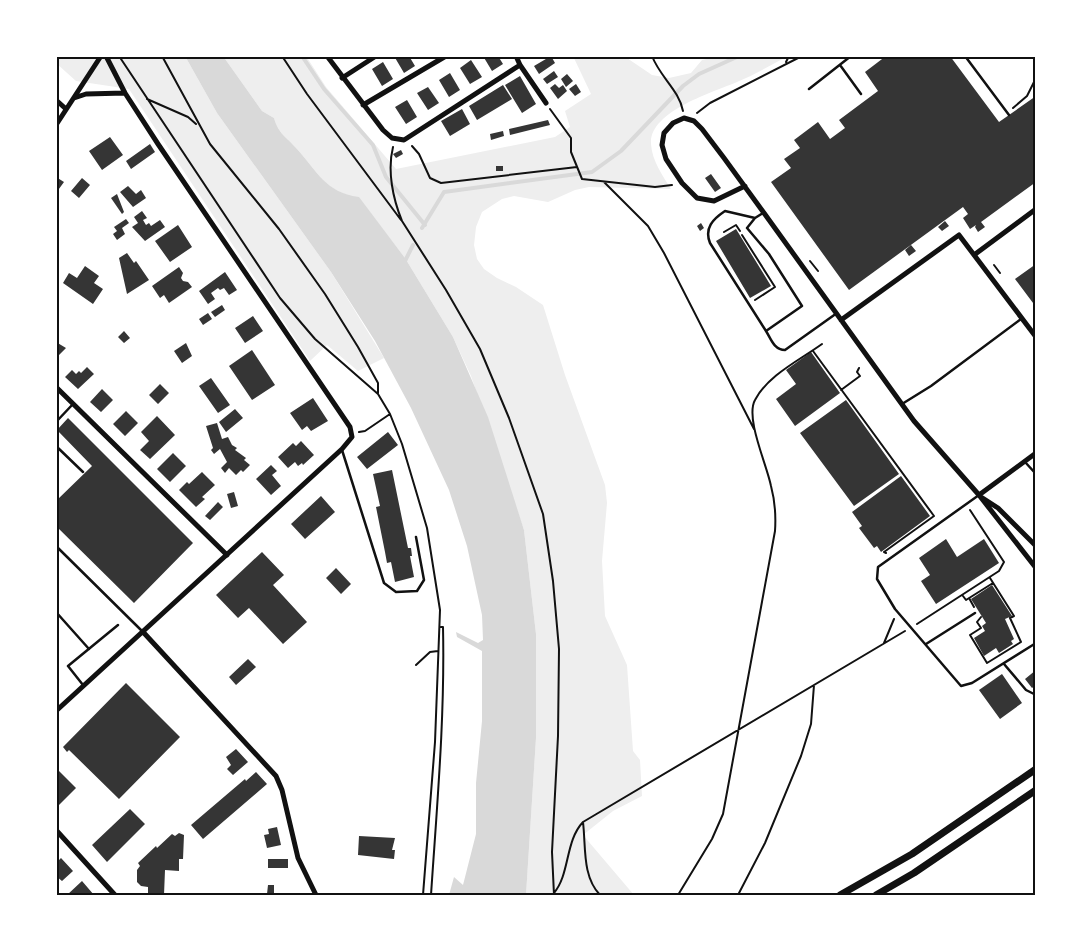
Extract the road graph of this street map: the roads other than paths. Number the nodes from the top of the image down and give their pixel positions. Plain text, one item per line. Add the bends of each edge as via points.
1 (101, 56) edge
2 (106, 56) edge
3 (327, 56) edge
4 (376, 56) edge
5 (446, 56) edge
6 (516, 56) edge
7 (851, 56) edge
8 (965, 56) edge
9 (520, 65) junction
10 (840, 65) junction
11 (342, 78) junction
12 (809, 88) dead end
13 (125, 93) junction
14 (861, 94) dead end
15 (73, 98) junction
16 (56, 100) edge
17 (546, 103) road end
18 (363, 105) junction
19 (66, 109) junction
20 (1008, 113) road end
21 (56, 124) edge
22 (745, 186) junction
23 (1036, 209) edge
24 (764, 213) junction
25 (755, 218) junction
26 (974, 255) junction
27 (836, 313) junction
28 (1022, 318) junction
29 (842, 320) junction
30 (766, 331) junction
31 (1036, 336) edge
32 (56, 388) edge
33 (74, 404) junction
34 (902, 404) junction
35 (56, 422) edge
36 (56, 446) edge
37 (342, 449) junction
38 (1036, 453) edge
39 (1024, 461) junction
40 (83, 472) dead end
41 (1036, 474) edge
42 (978, 495) junction
43 (416, 537) dead end
44 (56, 546) edge
45 (1036, 546) edge
46 (227, 555) junction
47 (1036, 568) edge
48 (56, 612) edge
49 (975, 613) dead end
50 (118, 625) dead end
51 (144, 633) junction
52 (1036, 643) edge
53 (926, 644) junction
54 (89, 648) junction
55 (1004, 664) junction
56 (84, 686) junction
57 (1036, 695) edge
58 (56, 711) edge
59 (1036, 769) edge
60 (1036, 790) edge
61 (56, 830) edge
62 (115, 895) edge
63 (316, 895) edge
64 (840, 895) edge
65 (876, 895) edge

1 - 15 street
2 - 13 street
3 - 11 street
4 - 11 street
5 - 18 street
6 - 9 street
7 - 10 lane
8 - 20 lane
9 - 17 street
9 - 18 street via 404,140 392,138
10 - 12 lane
10 - 14 lane
11 - 18 street
13 - 15 street via 86,94
13 - 37 street via 352,432
15 - 19 street
16 - 19 street
19 - 21 street
22 - 22 street via 702,129 690,119 684,118 664,133 662,145 666,159 682,184 697,198 707,201 723,198
22 - 24 street
23 - 26 street
24 - 25 lane
24 - 27 street
25 - 30 lane via 746,228 769,254 802,306
25 - 30 lane via 725,211 713,221 708,233 710,243
26 - 28 street
26 - 29 street via 959,235
27 - 29 street
27 - 30 lane via 785,350 777,348
28 - 31 street
28 - 34 lane
29 - 34 street
32 - 33 street
33 - 35 lane
33 - 46 street
34 - 42 street
36 - 40 lane
37 - 43 lane via 384,584 396,592 416,591 424,580
37 - 46 street
38 - 39 street
39 - 41 lane
39 - 42 street
42 - 45 street via 998,508
42 - 47 street
42 - 53 lane via 878,567 876,575 895,609
44 - 51 lane
46 - 51 street
48 - 54 lane
49 - 53 lane
50 - 54 lane
51 - 56 street
51 - 63 street via 276,776 298,858
52 - 55 lane
53 - 55 lane via 961,686 967,686
54 - 56 lane via 68,666
55 - 57 lane via 1026,690
56 - 58 street
59 - 64 main road via 912,854
60 - 65 main road
61 - 62 street

